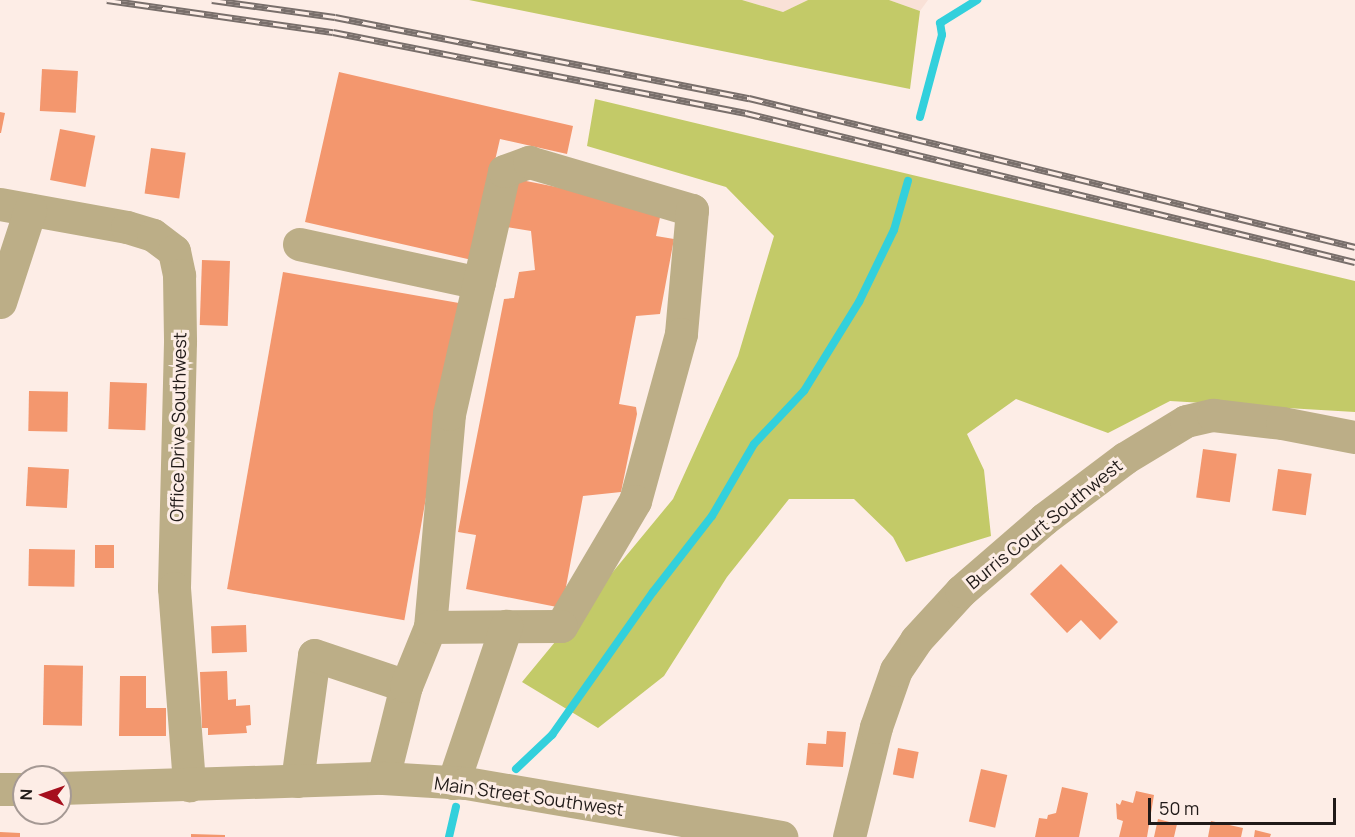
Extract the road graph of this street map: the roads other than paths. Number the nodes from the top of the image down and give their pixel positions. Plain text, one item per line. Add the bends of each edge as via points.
1 (15, 207) edge
2 (299, 244) dead end
3 (479, 283) junction
4 (0, 302) edge
5 (1355, 437) edge
6 (506, 626) junction
7 (430, 627) junction
8 (406, 686) junction
9 (383, 778) junction
10 (297, 781) junction
11 (453, 783) junction
12 (189, 785) junction
13 (72, 788) edge
14 (735, 832) edge
15 (781, 837) edge
16 (849, 837) edge

1 - 4 street
1 - 12 street, Office Drive Southwest via 128,227 153,235 174,251 179,275 180,342 174,588
2 - 3 street
3 - 6 street via 504,171 529,162 692,210 681,334 635,501 561,626
3 - 7 street via 449,414
5 - 16 street, Burris Court Southwest via 1213,415 1186,421 1125,458 1044,519 961,591 916,640 896,670 876,727
6 - 7 street
6 - 11 street
7 - 8 street
8 - 9 street
8 - 10 street via 314,655
9 - 10 street, Main Street Southwest
9 - 11 street, Main Street Southwest
10 - 12 street, Main Street Southwest
11 - 14 street, Main Street Southwest
12 - 13 street, Main Street Southwest
14 - 15 street, Main Street Southwest

